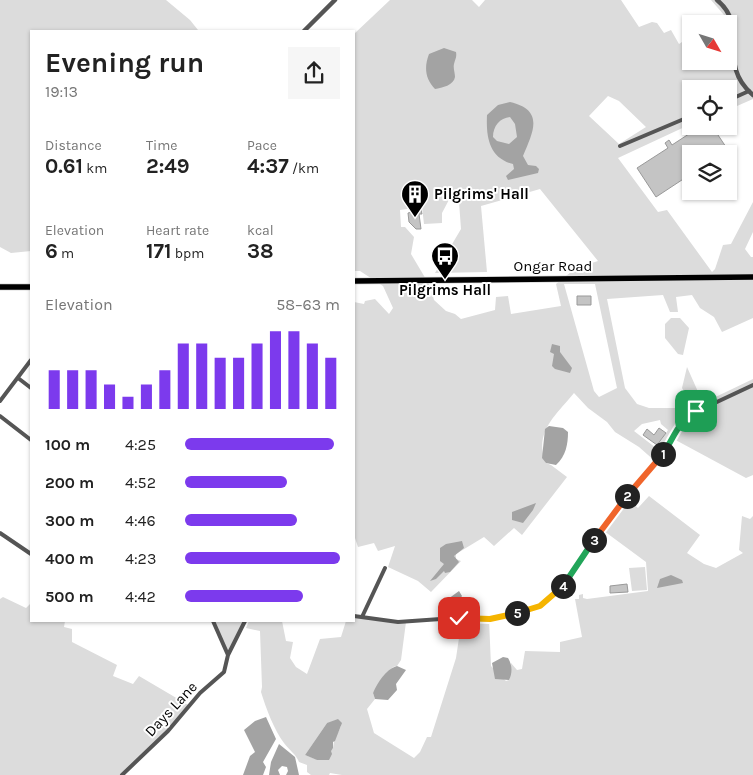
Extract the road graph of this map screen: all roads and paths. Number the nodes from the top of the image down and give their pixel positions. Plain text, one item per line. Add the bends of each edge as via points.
1 (334, 0) edge
2 (717, 0) edge
3 (305, 30) edge
4 (752, 93) edge
5 (737, 98) edge
6 (682, 120) edge
7 (620, 146) dead end
8 (753, 277) edge
9 (355, 281) edge
10 (0, 287) edge
11 (30, 288) edge
12 (30, 361) edge
13 (18, 378) junction
14 (753, 385) edge
15 (30, 387) edge
16 (0, 401) edge
17 (0, 416) edge
18 (30, 439) edge
19 (0, 533) edge
20 (30, 553) edge
21 (385, 568) dead end
22 (355, 616) edge
23 (362, 617) junction
24 (213, 622) edge
25 (244, 622) edge
26 (228, 655) junction
27 (122, 775) edge

1 - 3 street
2 - 4 street via 730,17 735,72
4 - 5 street
6 - 7 street
8 - 9 main road, Ongar Road
10 - 11 main road
12 - 13 street
13 - 15 street
13 - 16 street
14 - 23 street via 687,416 661,457 618,507 565,584 540,606 490,619 412,622
17 - 18 street
19 - 20 street
21 - 23 street
22 - 23 street
24 - 26 street
25 - 26 street, Days Lane
26 - 27 street, Days Lane via 224,672

